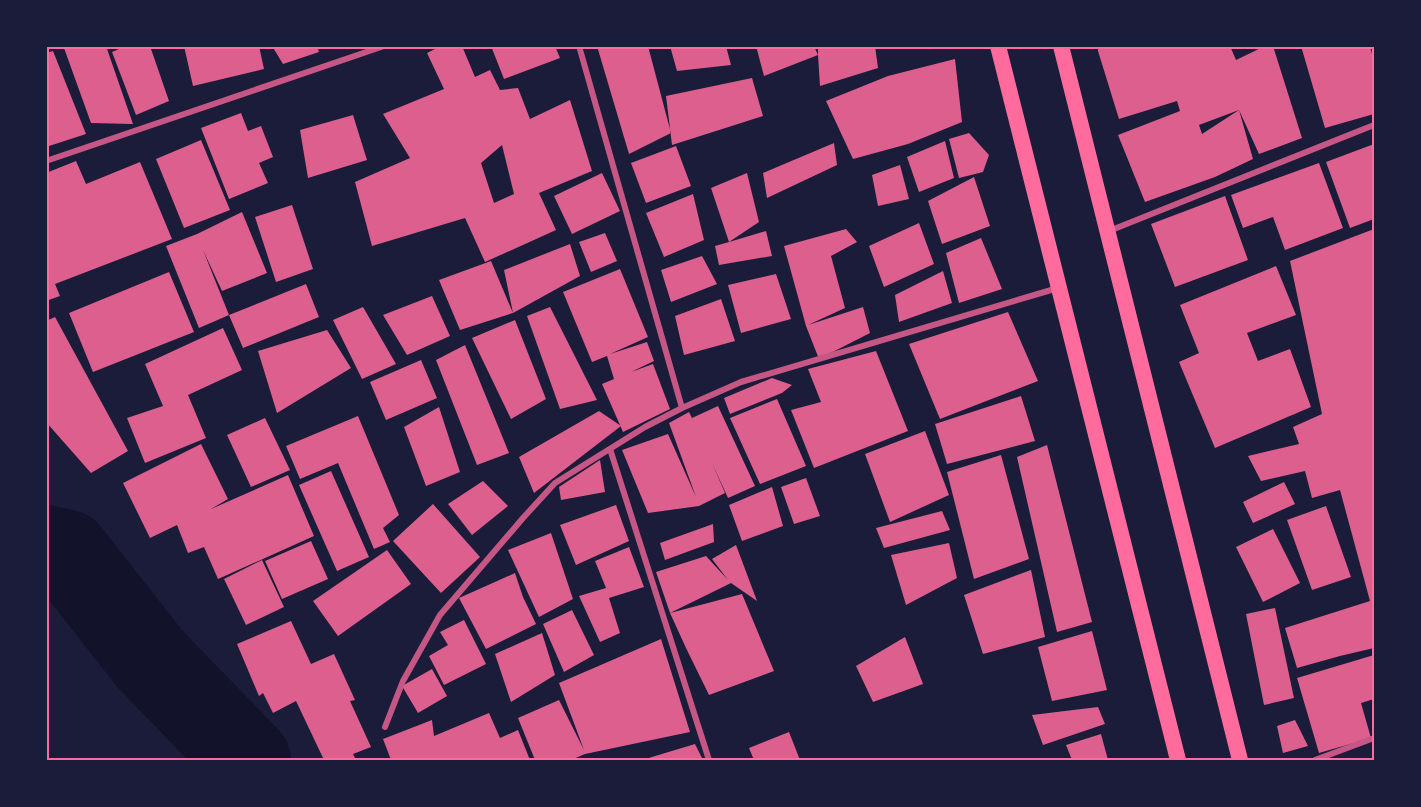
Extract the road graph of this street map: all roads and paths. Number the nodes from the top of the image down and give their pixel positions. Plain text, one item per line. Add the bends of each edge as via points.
1 (384, 46) edge
2 (579, 46) edge
3 (998, 46) edge
4 (1061, 46) edge
5 (1374, 125) edge
6 (46, 161) edge
7 (1108, 231) junction
8 (1059, 288) junction
9 (682, 408) junction
10 (610, 449) junction
11 (385, 727) dead end
12 (1374, 738) edge
13 (709, 760) edge
14 (1178, 760) edge
15 (1240, 760) edge
16 (1315, 760) edge

1 - 6 street
2 - 9 street
3 - 8 highway
4 - 7 highway
5 - 7 street
7 - 15 highway
8 - 9 street via 741,381
8 - 14 highway
9 - 10 street
10 - 11 street via 555,483 440,615 403,681
10 - 13 street
12 - 16 street

